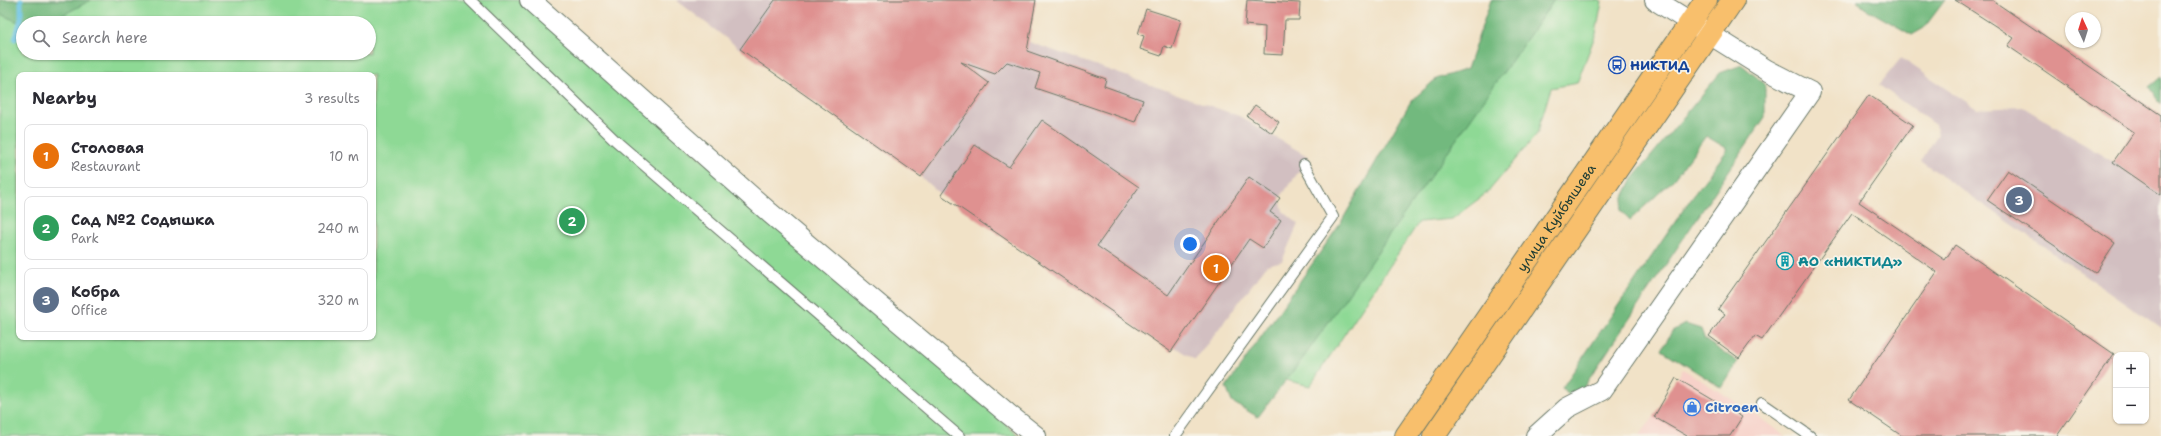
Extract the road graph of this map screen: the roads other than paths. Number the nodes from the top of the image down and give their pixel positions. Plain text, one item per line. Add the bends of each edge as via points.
1 (470, 0) edge
2 (530, 0) edge
3 (1655, 0) edge
4 (1706, 0) edge
5 (1732, 0) edge
6 (1690, 24) junction
7 (1708, 35) junction
8 (1304, 165) dead end
9 (1762, 402) dead end
10 (959, 436) edge
11 (1036, 436) edge
12 (1175, 436) edge
13 (1406, 436) edge
14 (1434, 436) edge
15 (1536, 436) edge
16 (1810, 436) edge

1 - 10 lane via 616,141
2 - 11 street via 770,213
3 - 6 street
4 - 6 highway, улица Куйбышева
5 - 7 highway, улица Куйбышева
6 - 7 street
6 - 13 highway, улица Куйбышева
7 - 14 highway, улица Куйбышева
7 - 15 street via 1810,92 1602,390 1567,408
8 - 12 lane via 1333,217
9 - 16 lane

